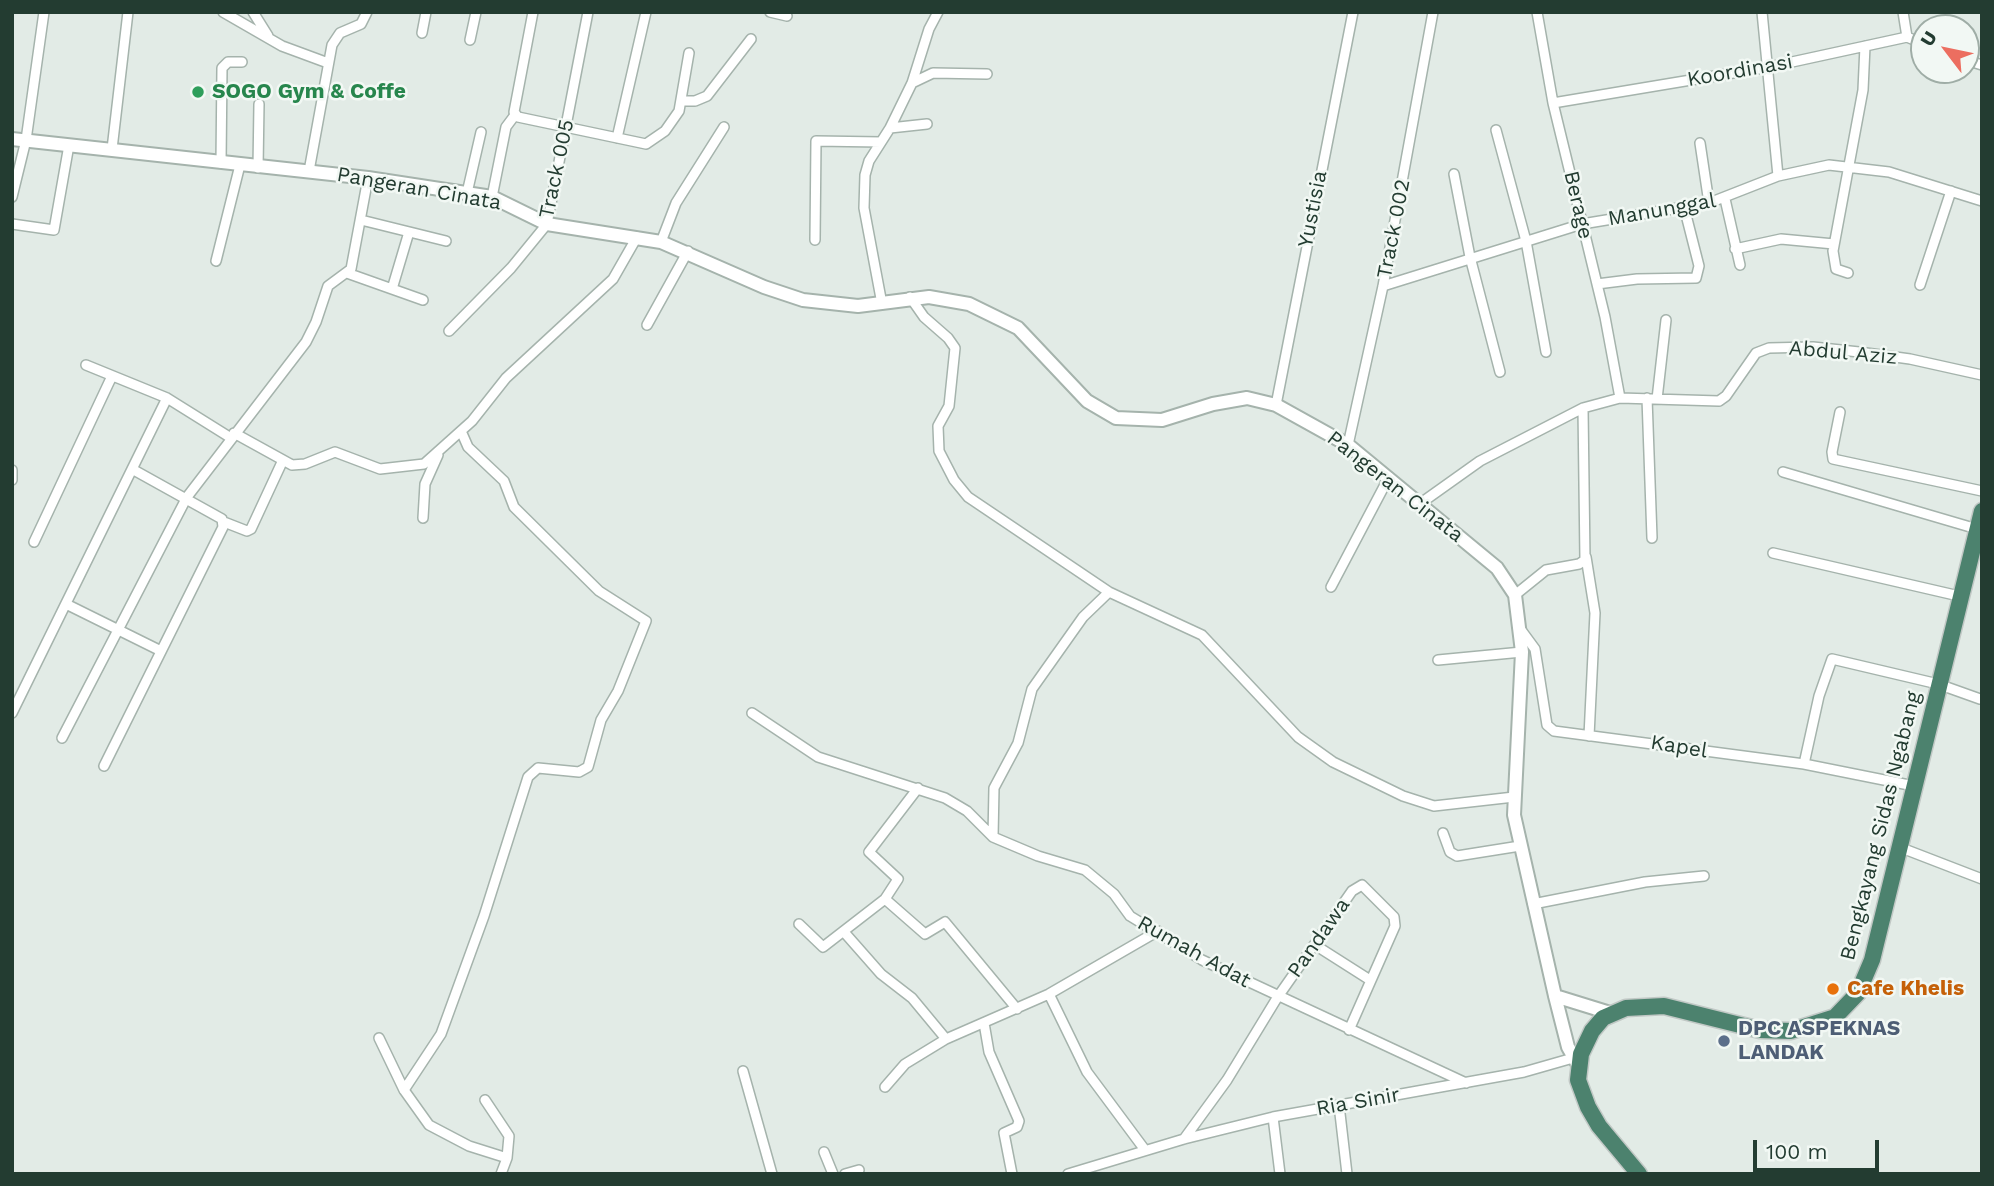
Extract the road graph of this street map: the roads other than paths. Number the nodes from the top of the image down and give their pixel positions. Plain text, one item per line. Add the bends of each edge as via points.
1 (44, 12) edge
2 (128, 12) edge
3 (223, 12) edge
4 (253, 12) edge
5 (367, 12) edge
6 (426, 12) edge
7 (476, 12) edge
8 (533, 12) edge
9 (588, 12) edge
10 (646, 12) edge
11 (770, 12) edge
12 (938, 12) edge
13 (1353, 12) edge
14 (1433, 12) edge
15 (1537, 12) edge
16 (1762, 12) edge
17 (1903, 12) edge
18 (788, 16) dead end
19 (422, 33) dead end
20 (1908, 37) joint
21 (269, 38) junction
22 (751, 39) dead end
23 (470, 40) dead end
24 (1865, 46) junction
25 (689, 53) dead end
26 (243, 62) dead end
27 (328, 63) junction
28 (1769, 67) junction
29 (987, 74) dead end
30 (912, 83) junction
31 (682, 101) junction
32 (1553, 103) junction
33 (259, 104) dead end
34 (515, 115) junction
35 (927, 124) dead end
36 (724, 127) dead end
37 (566, 128) junction
38 (890, 128) junction
39 (1496, 130) dead end
40 (481, 132) dead end
41 (617, 138) junction
42 (12, 139) edge
43 (26, 140) junction
44 (881, 142) junction
45 (1700, 143) dead end
46 (69, 145) junction
47 (112, 149) junction
48 (221, 163) junction
49 (240, 165) junction
50 (1848, 165) junction
51 (258, 168) junction
52 (309, 172) junction
53 (1454, 174) dead end
54 (1778, 176) junction
55 (368, 178) junction
56 (1951, 191) junction
57 (467, 193) junction
58 (12, 197) edge
59 (492, 197) junction
60 (1725, 199) junction
61 (1982, 201) edge
62 (1709, 203) junction
63 (1684, 206) junction
64 (362, 220) junction
65 (12, 223) edge
66 (547, 224) junction
67 (1582, 224) junction
68 (409, 232) junction
69 (637, 237) junction
70 (815, 240) dead end
71 (446, 241) dead end
72 (1525, 241) junction
73 (661, 242) junction
74 (1834, 244) junction
75 (1735, 249) junction
76 (688, 251) junction
77 (1470, 257) junction
78 (215, 261) dead end
79 (1740, 265) dead end
80 (347, 273) junction
81 (1847, 273) dead end
82 (1597, 284) junction
83 (1920, 285) dead end
84 (1383, 286) junction
85 (392, 289) junction
86 (910, 298) junction
87 (423, 300) dead end
88 (882, 304) junction
89 (1666, 320) dead end
90 (647, 325) dead end
91 (449, 331) dead end
92 (1546, 352) dead end
93 (86, 365) dead end
94 (1500, 372) dead end
95 (1982, 375) edge
96 (112, 376) junction
97 (167, 398) junction
98 (1620, 398) junction
99 (1652, 399) junction
100 (1276, 405) junction
101 (1583, 408) junction
102 (1840, 412) dead end
103 (461, 431) junction
104 (232, 435) junction
105 (1348, 445) junction
106 (439, 453) junction
107 (283, 460) junction
108 (132, 468) junction
109 (12, 470) edge
110 (1783, 472) dead end
111 (1389, 477) junction
112 (12, 480) edge
113 (1982, 491) edge
114 (187, 497) junction
115 (1420, 503) junction
116 (1982, 511) edge
117 (423, 518) dead end
118 (224, 523) junction
119 (1977, 529) junction
120 (1652, 538) dead end
121 (34, 542) dead end
122 (1773, 553) dead end
123 (1585, 555) junction
124 (1331, 587) dead end
125 (1109, 592) junction
126 (1514, 595) junction
127 (1959, 596) junction
128 (66, 604) junction
129 (118, 628) junction
130 (1521, 630) junction
131 (161, 651) junction
132 (1522, 652) junction
133 (1438, 660) dead end
134 (1938, 684) junction
135 (1980, 699) edge
136 (12, 713) edge
137 (752, 713) dead end
138 (1589, 736) junction
139 (62, 738) dead end
140 (1804, 765) junction
141 (104, 766) dead end
142 (1914, 786) junction
143 (918, 788) junction
144 (1514, 797) junction
145 (1443, 833) dead end
146 (993, 837) junction
147 (1520, 846) junction
148 (1899, 847) junction
149 (1704, 876) dead end
150 (1982, 879) edge
151 (886, 898) junction
152 (1532, 904) junction
153 (799, 924) dead end
154 (844, 932) junction
155 (1158, 932) junction
156 (1315, 944) junction
157 (1370, 980) junction
158 (1049, 994) junction
159 (1555, 996) junction
160 (1277, 998) junction
161 (1017, 1009) junction
162 (1610, 1013) junction
163 (984, 1023) junction
164 (1349, 1030) junction
165 (379, 1038) dead end
166 (946, 1039) junction
167 (1575, 1061) junction
168 (743, 1071) dead end
169 (1466, 1083) junction
170 (885, 1087) dead end
171 (404, 1090) junction
172 (485, 1100) dead end
173 (1339, 1105) junction
174 (1273, 1117) junction
175 (1184, 1139) junction
176 (1145, 1150) junction
177 (824, 1152) dead end
178 (507, 1158) junction
179 (859, 1170) dead end
180 (1097, 1170) edge
181 (501, 1174) edge
182 (772, 1174) edge
183 (833, 1174) edge
184 (845, 1174) edge
185 (1012, 1174) edge
186 (1068, 1174) edge
187 (1280, 1174) edge
188 (1347, 1174) edge
189 (1639, 1174) edge

1 - 43 street
2 - 47 street
3 - 21 street
4 - 21 street
5 - 27 street via 359,26 338,35
6 - 19 street
7 - 23 street
8 - 34 street
9 - 37 street, Track 005
10 - 41 street
11 - 18 street
12 - 30 street
13 - 100 street, Yustisia
14 - 84 street, Track 002
15 - 32 street, Berage
16 - 28 street
17 - 20 street
20 - 24 street, Koordinasi
21 - 27 street
22 - 31 street via 707,96 695,102
24 - 28 street, Koordinasi
24 - 50 street via 1863,90
25 - 31 street
26 - 48 street via 228,62 222,68
27 - 52 street
28 - 32 street, Koordinasi
28 - 54 street
29 - 30 street via 933,73
30 - 38 street
31 - 41 street via 675,119 653,141 646,144
32 - 67 street, Berage
33 - 51 street
34 - 37 street
34 - 59 street via 506,127
35 - 38 street
36 - 73 street via 680,195
37 - 41 street
37 - 66 street, Track 005
38 - 44 street
39 - 72 street
40 - 57 street
42 - 43 street, Pangeran Cinata
43 - 46 street, Pangeran Cinata
43 - 58 street
44 - 70 street via 816,141
44 - 88 street via 869,161 863,190
45 - 62 street
46 - 47 street, Pangeran Cinata
46 - 65 street via 54,230
47 - 48 street, Pangeran Cinata
48 - 49 street, Pangeran Cinata
49 - 51 street, Pangeran Cinata
49 - 78 street
50 - 54 street, Manunggal
50 - 56 street, Manunggal
50 - 74 street
51 - 52 street, Pangeran Cinata
52 - 55 street, Pangeran Cinata
53 - 77 street
54 - 60 street, Manunggal
55 - 57 street, Pangeran Cinata
55 - 64 street
56 - 61 street, Manunggal
56 - 83 street
57 - 59 street, Pangeran Cinata
59 - 66 street, Pangeran Cinata
60 - 62 street, Manunggal
60 - 75 street
62 - 63 street, Manunggal
63 - 67 street, Manunggal
63 - 82 street via 1699,266 1696,278
64 - 68 street
64 - 80 street
66 - 69 street, Pangeran Cinata
66 - 91 street, Track 005
67 - 72 street, Manunggal
67 - 82 street, Berage
68 - 71 street
68 - 85 street
69 - 73 street, Pangeran Cinata
69 - 103 street via 613,279 506,378
72 - 77 street, Manunggal
72 - 92 street
73 - 76 street, Pangeran Cinata
74 - 75 street via 1781,239
74 - 81 street via 1836,269
75 - 79 street
76 - 88 street, Pangeran Cinata via 803,300
76 - 90 street
77 - 84 street, Manunggal
77 - 94 street
80 - 85 street
80 - 104 street via 328,286 306,342
82 - 98 street, Berage
84 - 105 street, Track 002
85 - 87 street
86 - 88 street, Pangeran Cinata
86 - 100 street, Pangeran Cinata via 943,298 1002,318 1033,341 1087,401 1116,418 1162,420 1247,398
86 - 125 street via 955,348 949,406 939,426 939,451 954,480 968,497
89 - 99 street
93 - 96 street
95 - 99 street, Abdul Aziz via 1859,352 1769,348 1756,354 1719,401
96 - 97 street
96 - 121 street
97 - 104 street
97 - 108 street
98 - 99 street, Abdul Aziz
98 - 101 street, Abdul Aziz
99 - 120 street
100 - 105 street, Pangeran Cinata
101 - 115 street, Abdul Aziz via 1472,465
101 - 123 street
102 - 113 street via 1833,459
103 - 106 street
103 - 171 street via 468,447 504,481 514,507 592,584 645,618 646,625 601,720 588,767 579,772 538,768 528,777 441,1034
104 - 107 street
104 - 114 street
105 - 111 street, Pangeran Cinata
106 - 107 street via 424,464 404,469 371,468 335,452 298,466
106 - 117 street via 425,484
107 - 118 street via 251,529
108 - 114 street
108 - 128 street
109 - 112 street
110 - 119 street
111 - 115 street, Pangeran Cinata
111 - 124 street
114 - 118 street
114 - 129 street
115 - 126 street, Pangeran Cinata via 1497,568
116 - 119 highway, Bengkayang Sidas Ngabang
118 - 131 street
119 - 127 highway, Bengkayang Sidas Ngabang
122 - 127 street
123 - 126 street via 1582,563 1546,570
123 - 138 street via 1595,613
125 - 144 street via 1202,635 1298,737 1326,759 1402,796 1434,806
125 - 146 street via 1083,617 1032,689 1018,743 994,788
126 - 130 street, Pangeran Cinata
127 - 134 highway, Bengkayang Sidas Ngabang
128 - 129 street
128 - 136 street
129 - 131 street
129 - 139 street
130 - 132 street, Pangeran Cinata
130 - 138 street, Kapel via 1535,649 1549,729
131 - 141 street
132 - 133 street
132 - 144 street, Pangeran Cinata
134 - 135 street
134 - 140 street via 1830,661
134 - 142 highway, Bengkayang Sidas Ngabang
137 - 143 street, Rumah Adat via 818,757
138 - 140 street, Kapel
140 - 142 street, Kapel
142 - 148 highway, Bengkayang Sidas Ngabang
143 - 146 street, Rumah Adat via 961,806
143 - 151 street via 869,852 898,879
144 - 147 street, Pangeran Cinata
145 - 147 street via 1450,852 1457,856
146 - 155 street, Rumah Adat via 1092,873 1130,916
147 - 152 street, Pangeran Cinata
148 - 150 street
148 - 162 highway, Bengkayang Sidas Ngabang via 1868,972 1858,993 1835,1017 1776,1032 1664,1006
149 - 152 street via 1645,882
151 - 154 street
151 - 161 street via 925,934 946,922
152 - 159 street, Pangeran Cinata
153 - 154 street via 821,947
154 - 166 street via 881,974 912,998
155 - 158 street
155 - 160 street, Rumah Adat
156 - 157 street
156 - 157 street, Pandawa via 1360,885 1366,886 1394,917 1391,939
156 - 160 street, Pandawa
157 - 164 street
158 - 161 street
158 - 176 street via 1087,1072
159 - 162 street
159 - 167 street, Pangeran Cinata
160 - 164 street, Rumah Adat
160 - 175 street, Pandawa
161 - 163 street
162 - 167 highway via 1592,1031
163 - 166 street
163 - 185 street via 989,1052 1018,1121 1017,1127 1004,1134
164 - 169 street, Rumah Adat
165 - 171 street
166 - 170 street via 905,1065
167 - 169 street, Ria Sinir
167 - 189 highway via 1588,1107
168 - 182 street
169 - 173 street, Ria Sinir
171 - 178 street via 429,1125 469,1146
172 - 178 street via 509,1136
173 - 174 street, Ria Sinir
173 - 188 street
174 - 175 street, Ria Sinir
174 - 187 street
175 - 176 street, Ria Sinir
176 - 180 street, Ria Sinir
177 - 183 street
178 - 181 street
179 - 184 street
180 - 186 street, Ria Sinir

